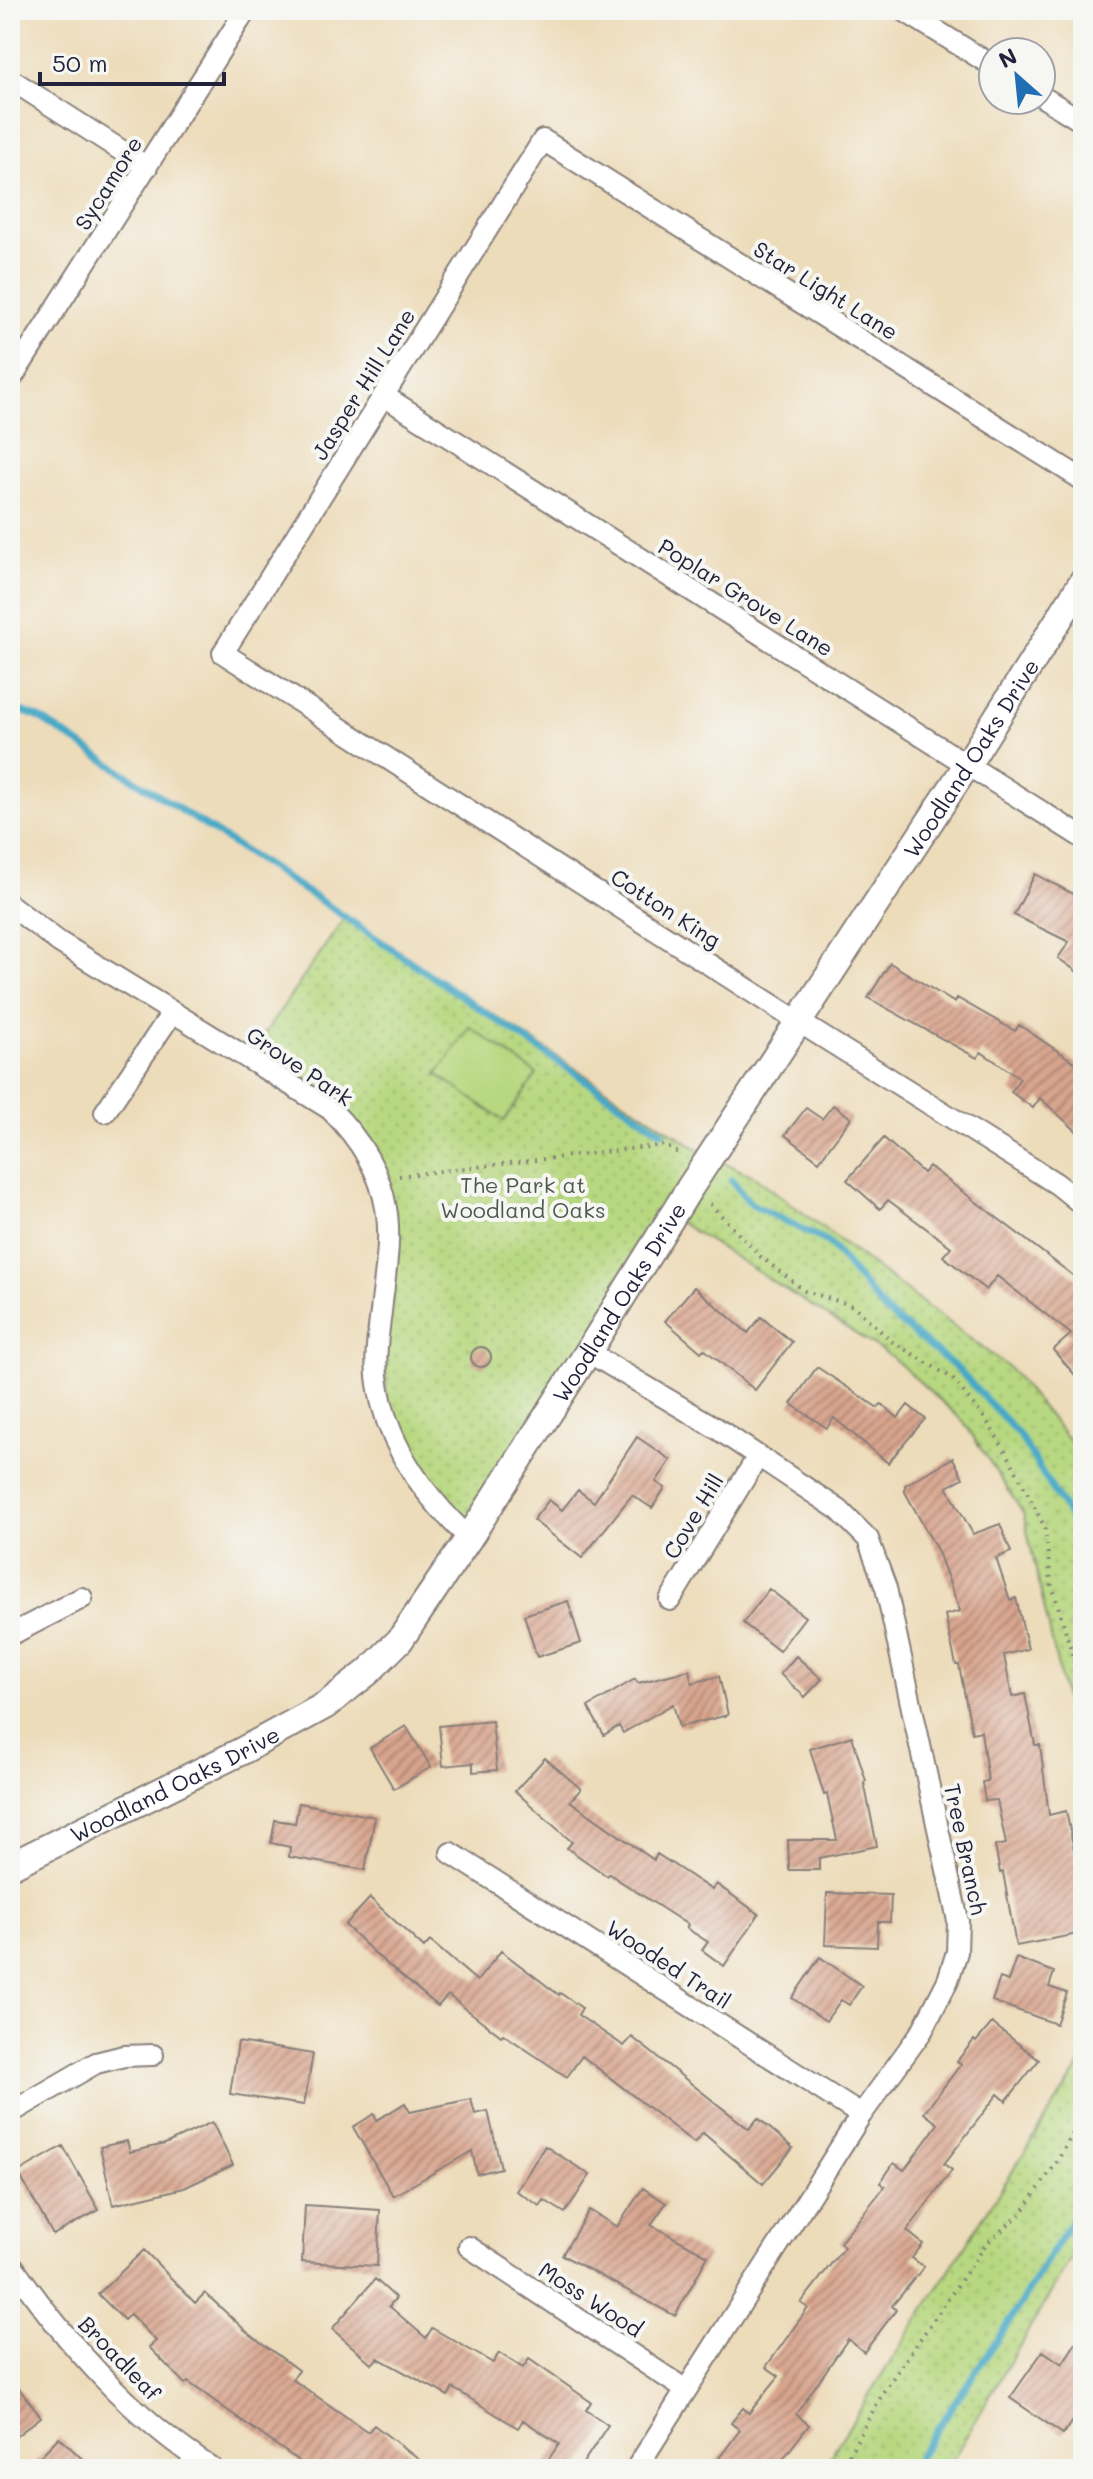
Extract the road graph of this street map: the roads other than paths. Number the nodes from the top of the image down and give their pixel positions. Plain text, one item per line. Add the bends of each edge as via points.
1 (246, 10) edge
2 (903, 10) edge
3 (977, 56) edge
4 (10, 79) edge
5 (1057, 106) edge
6 (1083, 122) edge
7 (543, 140) joint
8 (147, 167) junction
9 (10, 381) edge
10 (384, 396) junction
11 (1083, 480) edge
12 (1083, 581) edge
13 (223, 653) joint
14 (967, 765) junction
15 (1083, 838) edge
16 (10, 905) edge
17 (172, 1013) junction
18 (799, 1022) junction
19 (105, 1112) dead end
20 (1083, 1205) edge
21 (588, 1352) junction
22 (757, 1458) junction
23 (469, 1538) junction
24 (82, 1598) dead end
25 (670, 1600) dead end
26 (10, 1635) edge
27 (451, 1853) dead end
28 (10, 1866) edge
29 (153, 2055) dead end
30 (10, 2113) edge
31 (861, 2115) junction
32 (469, 2247) dead end
33 (10, 2262) edge
34 (686, 2390) junction
35 (213, 2469) edge
36 (636, 2469) edge

1 - 8 street, Sycamore
2 - 3 street
4 - 8 street
5 - 6 street
7 - 10 street, Jasper Hill Lane
7 - 11 street, Star Light Lane
8 - 9 street, Sycamore
10 - 13 street, Jasper Hill Lane
10 - 14 street, Poplar Grove Lane
12 - 14 street, Woodland Oaks Drive
13 - 18 street, Cotton King
14 - 15 street, Poplar Grove Lane
14 - 18 street, Woodland Oaks Drive
16 - 17 street, Grove Park
17 - 19 street
17 - 23 street, Grove Park via 330,1109 353,1133 373,1167 386,1208 387,1254 376,1356 386,1423 410,1471
18 - 20 street, Cotton King
18 - 21 street, Woodland Oaks Drive
21 - 22 street, Tree Branch
21 - 23 street, Woodland Oaks Drive
22 - 25 street, Cove Hill
22 - 31 street, Tree Branch via 839,1510 868,1539 886,1588 958,1921 957,1952 948,1980 922,2031
23 - 28 street, Woodland Oaks Drive via 400,1640 326,1705
24 - 26 street
27 - 31 street, Wooded Trail
29 - 30 street via 96,2063
31 - 34 street, Tree Branch
32 - 34 street, Moss Wood
33 - 35 street, Broadleaf via 69,2342 113,2389 153,2427
34 - 36 street, Tree Branch

